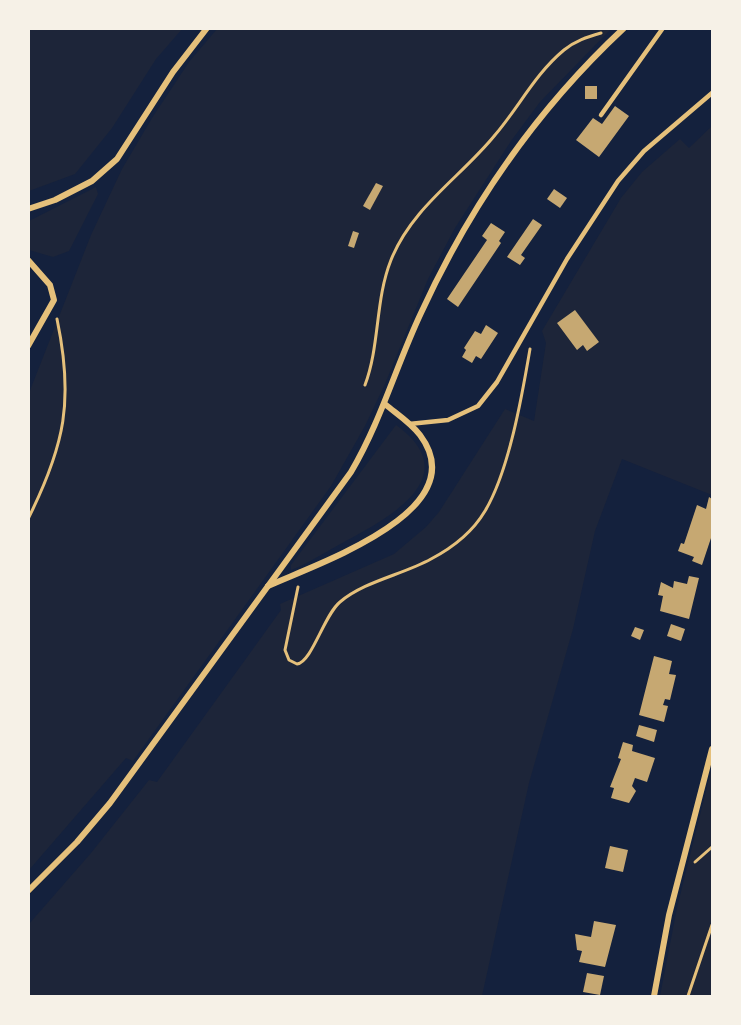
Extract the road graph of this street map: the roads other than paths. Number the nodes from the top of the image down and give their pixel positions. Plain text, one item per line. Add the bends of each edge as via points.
1 (207, 28) edge
2 (663, 28) edge
3 (623, 29) edge
4 (712, 93) edge
5 (601, 115) dead end
6 (28, 209) edge
7 (28, 260) edge
8 (28, 346) edge
9 (386, 405) junction
10 (409, 424) junction
11 (268, 587) junction
12 (712, 749) edge
13 (28, 891) edge
14 (654, 996) edge

1 - 6 street via 173,72 117,159 92,181
2 - 5 lane
3 - 9 street via 583,67 522,139 481,202 420,315
4 - 10 lane via 664,132 618,181 567,259 497,382 478,406 448,420
7 - 8 street via 50,285 54,300
9 - 10 street
9 - 11 street via 351,472
10 - 11 street via 425,443 432,465 429,485 420,501 365,542
11 - 13 street via 110,803
12 - 14 street via 669,915

